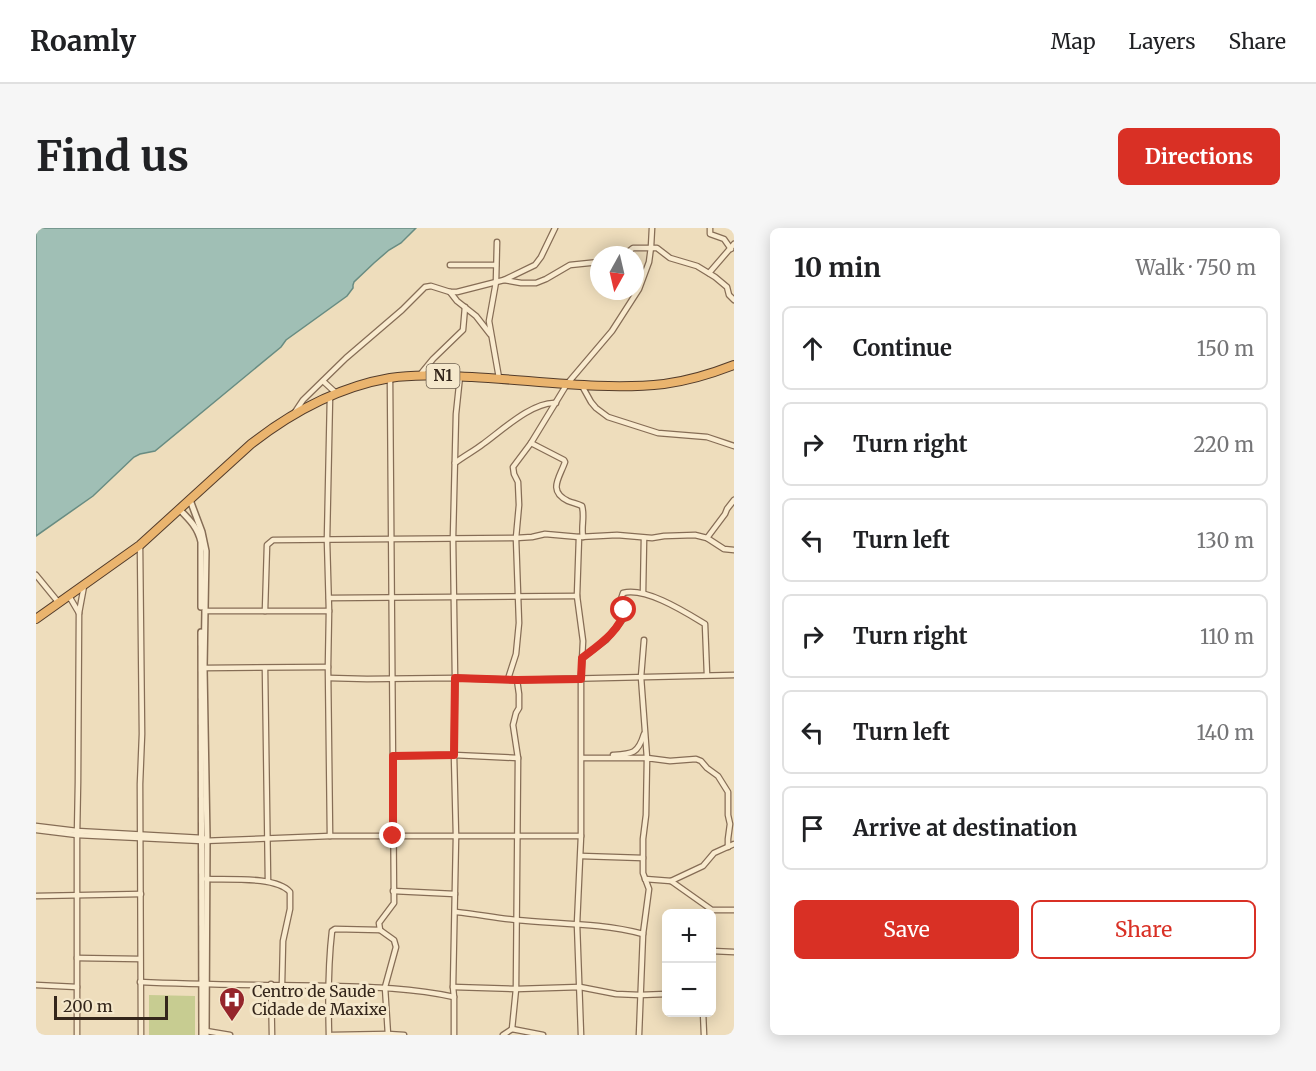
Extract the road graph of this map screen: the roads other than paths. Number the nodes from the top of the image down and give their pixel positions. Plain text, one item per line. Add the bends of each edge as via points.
1 (555, 228) edge
2 (652, 228) edge
3 (710, 228) edge
4 (497, 242) dead end
5 (644, 247) edge
6 (651, 247) junction
7 (732, 247) edge
8 (590, 263) edge
9 (450, 265) dead end
10 (496, 265) junction
11 (709, 273) junction
12 (504, 280) junction
13 (496, 282) junction
14 (734, 284) edge
15 (727, 287) junction
16 (450, 292) junction
17 (734, 300) edge
18 (465, 307) junction
19 (490, 334) junction
20 (734, 365) edge
21 (419, 375) junction
22 (460, 376) junction
23 (390, 378) junction
24 (499, 378) junction
25 (323, 381) junction
26 (567, 384) junction
27 (580, 384) junction
28 (333, 395) junction
29 (556, 403) junction
30 (294, 413) junction
31 (531, 444) junction
32 (734, 446) edge
33 (455, 463) junction
34 (734, 500) edge
35 (185, 505) junction
36 (581, 537) junction
37 (453, 538) junction
38 (516, 538) junction
39 (644, 538) junction
40 (707, 538) junction
41 (391, 539) junction
42 (327, 540) junction
43 (140, 545) junction
44 (734, 550) edge
45 (36, 575) edge
46 (84, 586) junction
47 (643, 593) junction
48 (69, 596) junction
49 (577, 596) junction
50 (392, 597) junction
51 (518, 597) junction
52 (329, 598) junction
53 (455, 598) junction
54 (59, 603) junction
55 (205, 611) junction
56 (265, 611) junction
57 (329, 611) junction
58 (79, 612) junction
59 (36, 619) edge
60 (644, 640) dead end
61 (582, 658) junction
62 (204, 668) junction
63 (265, 668) junction
64 (328, 668) junction
65 (707, 675) junction
66 (734, 675) edge
67 (641, 677) junction
68 (329, 678) junction
69 (455, 678) junction
70 (508, 679) junction
71 (581, 679) junction
72 (392, 680) junction
73 (517, 680) junction
74 (645, 725) junction
75 (454, 755) junction
76 (393, 756) junction
77 (518, 758) junction
78 (582, 758) junction
79 (600, 758) junction
80 (647, 758) junction
81 (36, 828) edge
82 (77, 833) junction
83 (330, 836) junction
84 (393, 836) junction
85 (456, 836) junction
86 (518, 836) junction
87 (581, 836) junction
88 (141, 837) junction
89 (267, 838) junction
90 (206, 840) junction
91 (731, 845) edge
92 (581, 856) junction
93 (643, 858) junction
94 (206, 879) junction
95 (645, 879) junction
96 (268, 881) junction
97 (671, 881) junction
98 (393, 891) junction
99 (141, 894) junction
100 (455, 894) junction
101 (77, 895) junction
102 (36, 896) edge
103 (708, 906) junction
104 (706, 909) edge
105 (734, 910) edge
106 (456, 912) junction
107 (516, 920) junction
108 (577, 924) junction
109 (380, 930) junction
110 (643, 934) junction
111 (716, 951) edge
112 (734, 952) edge
113 (78, 958) junction
114 (140, 959) junction
115 (140, 982) junction
116 (271, 984) junction
117 (282, 984) junction
118 (36, 985) edge
119 (204, 985) junction
120 (328, 986) junction
121 (77, 987) junction
122 (385, 987) junction
123 (453, 987) junction
124 (580, 987) junction
125 (516, 989) junction
126 (662, 994) edge
127 (640, 995) junction
128 (454, 997) junction
129 (703, 1017) edge
130 (510, 1032) edge
131 (205, 1034) edge
132 (388, 1034) edge
133 (77, 1035) edge
134 (141, 1035) edge
135 (230, 1035) edge
136 (272, 1035) edge
137 (330, 1035) edge
138 (404, 1035) edge
139 (454, 1035) edge
140 (503, 1035) edge
141 (543, 1035) edge
142 (581, 1035) edge
143 (639, 1035) edge
144 (704, 1035) edge

1 - 12 street via 535,265
2 - 6 street
3 - 7 street via 710,234
4 - 10 street
5 - 6 street
6 - 11 street
6 - 26 street via 644,278 632,302
7 - 11 street
8 - 12 street via 570,265 536,283
9 - 10 street
10 - 13 street
11 - 15 street
12 - 13 street
13 - 16 street
13 - 19 street
14 - 15 street
15 - 17 street
16 - 18 street
16 - 25 street via 425,287
18 - 19 street
18 - 21 street via 463,330
19 - 24 street
20 - 27 highway, N1 via 665,384
21 - 22 highway, N1
21 - 23 highway, N1
22 - 24 highway, N1
22 - 33 street
23 - 28 highway, N1
23 - 41 street
24 - 26 highway, N1
25 - 28 street
25 - 30 street
26 - 27 highway, N1
26 - 29 street
27 - 32 street via 596,408 608,417 657,433 707,437
28 - 30 highway, N1
28 - 42 street
29 - 31 street
29 - 33 street via 544,403 506,425
30 - 35 highway, N1 via 251,444
31 - 36 street via 564,460 555,486 565,500 582,506
31 - 38 street via 513,468 519,505
33 - 37 street
34 - 40 street
35 - 43 highway, N1
35 - 55 street via 206,544
35 - 90 street via 201,542
36 - 38 street via 545,534
36 - 39 street
36 - 49 street
37 - 38 street
37 - 41 street
37 - 53 street
38 - 51 street
39 - 40 street
39 - 47 street
40 - 44 street via 724,549
41 - 42 street
41 - 50 street
42 - 52 street
42 - 56 street via 273,540 267,545
43 - 46 highway, N1
43 - 88 street
45 - 54 street
46 - 48 highway, N1
46 - 58 street
47 - 61 street via 623,593 622,619 606,640
47 - 65 street via 705,624
48 - 54 highway, N1
48 - 58 street
49 - 51 street
49 - 61 street
50 - 52 street
50 - 53 street
50 - 72 street
51 - 53 street
51 - 70 street via 518,644
52 - 57 street
53 - 69 street
54 - 59 highway, N1
55 - 56 street
55 - 62 street
56 - 57 street
57 - 64 street
58 - 82 street
60 - 67 street
61 - 71 street
62 - 63 street
62 - 90 street
63 - 64 street
63 - 89 street
64 - 68 street
65 - 66 street
65 - 67 street
67 - 71 street
67 - 74 street
68 - 72 street
68 - 83 street
69 - 70 street
69 - 72 street
69 - 75 street
70 - 73 street
71 - 73 street
71 - 78 street
72 - 76 street
73 - 77 street via 519,708 513,725
74 - 79 street via 637,750
74 - 80 street
75 - 76 street
75 - 77 street
75 - 85 street
76 - 84 street
77 - 86 street
78 - 79 street
78 - 87 street
79 - 80 street
80 - 91 street via 696,759 718,776 728,792
80 - 93 street
81 - 82 street
82 - 88 street
82 - 101 street
83 - 84 street
83 - 89 street
84 - 85 street
84 - 98 street
85 - 86 street
85 - 100 street
86 - 87 street
86 - 107 street
87 - 92 street
88 - 90 street
88 - 99 street
89 - 90 street
89 - 96 street
90 - 94 street
90 - 119 street
91 - 97 street via 703,866
92 - 93 street
92 - 108 street
93 - 95 street
94 - 96 street
94 - 119 street
95 - 97 street
95 - 110 street via 649,889
96 - 117 street via 290,892
97 - 103 street
98 - 100 street
98 - 109 street via 393,903 379,923
99 - 101 street
99 - 114 street
100 - 106 street
101 - 102 street
101 - 113 street
103 - 104 street
103 - 105 street via 712,910
106 - 107 street
106 - 123 street
107 - 108 street
107 - 125 street
108 - 110 street
108 - 124 street
109 - 120 street via 333,929
109 - 122 street via 392,938 396,947
110 - 127 street
111 - 112 street
113 - 114 street
113 - 121 street
114 - 115 street
115 - 119 street
115 - 134 street
116 - 117 street
116 - 119 street
116 - 136 street
117 - 120 street
118 - 121 street
119 - 131 street
120 - 122 street
120 - 137 street
121 - 133 street
122 - 128 street
122 - 132 street
123 - 125 street
123 - 128 street
124 - 125 street
124 - 127 street
124 - 142 street
125 - 130 street
126 - 127 street
127 - 143 street
128 - 139 street
129 - 144 street
130 - 140 street
130 - 141 street
131 - 135 street
132 - 137 street
132 - 138 street

